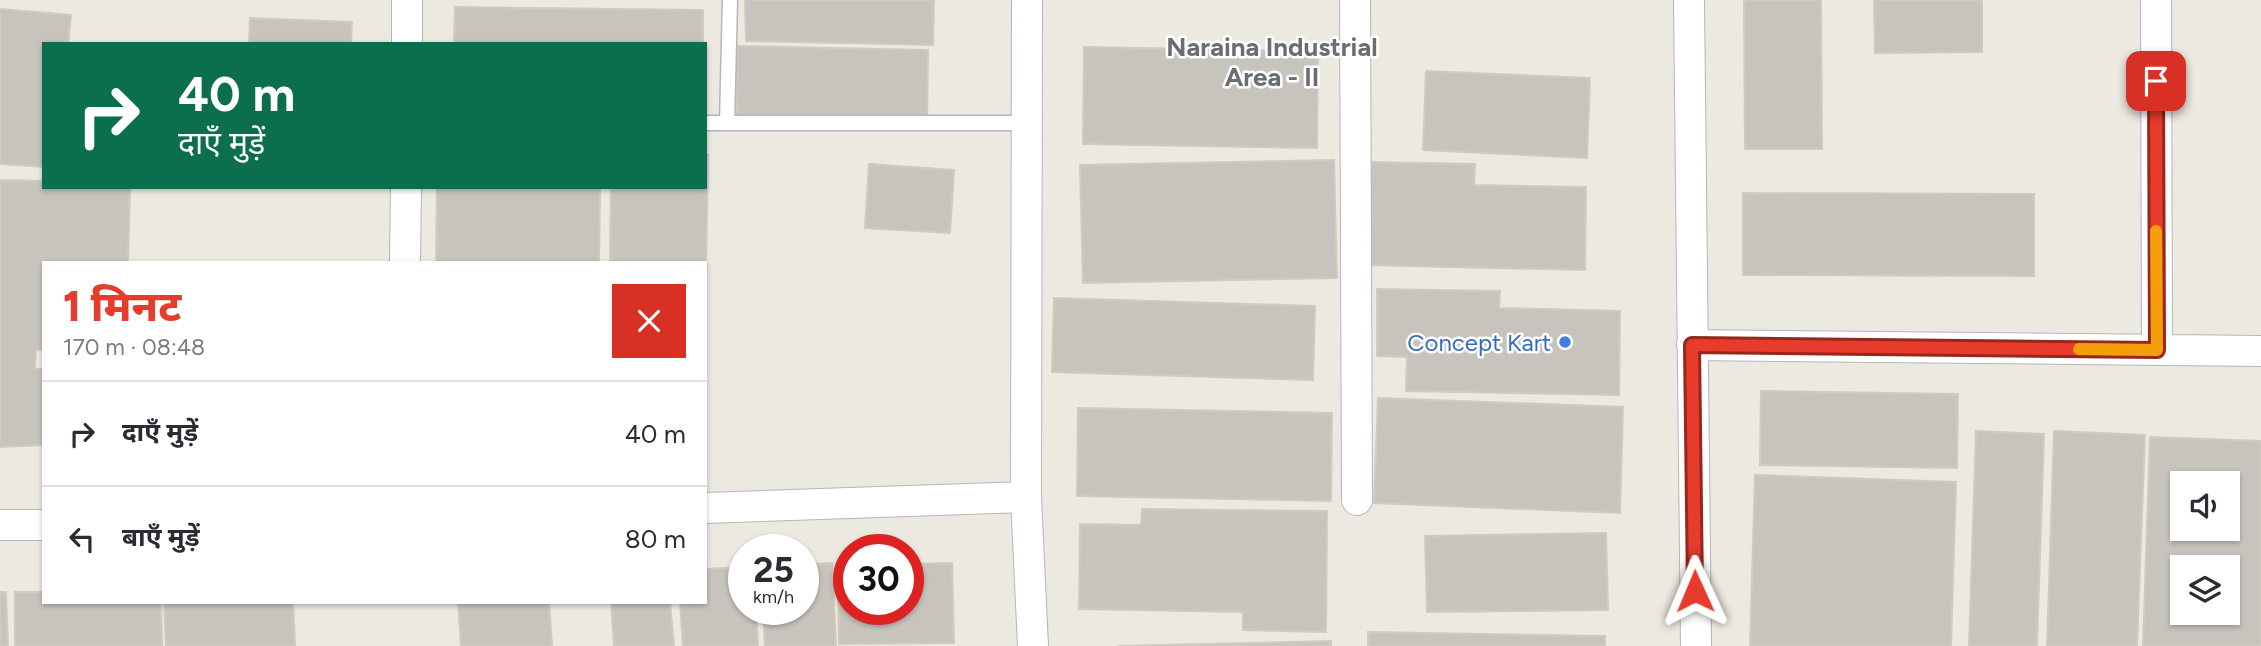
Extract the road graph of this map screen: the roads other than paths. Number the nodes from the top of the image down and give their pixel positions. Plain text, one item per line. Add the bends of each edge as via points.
1 (407, 0) edge
2 (730, 0) edge
3 (1027, 0) edge
4 (1355, 0) edge
5 (1689, 0) edge
6 (2156, 0) edge
7 (407, 42) edge
8 (707, 123) edge
9 (727, 123) junction
10 (1027, 123) junction
11 (406, 189) edge
12 (405, 261) edge
13 (1692, 345) junction
14 (2157, 350) junction
15 (2261, 351) edge
16 (1026, 497) junction
17 (1357, 500) dead end
18 (707, 508) edge
19 (42, 524) edge
20 (0, 525) edge
21 (1033, 646) edge
22 (1696, 646) edge

1 - 7 street
2 - 9 lane
3 - 10 street
4 - 17 street
5 - 13 street
6 - 14 street
8 - 9 lane
9 - 10 lane
10 - 16 street
11 - 12 street
13 - 14 street
13 - 22 street
14 - 15 street
16 - 18 street
16 - 21 street
19 - 20 street

